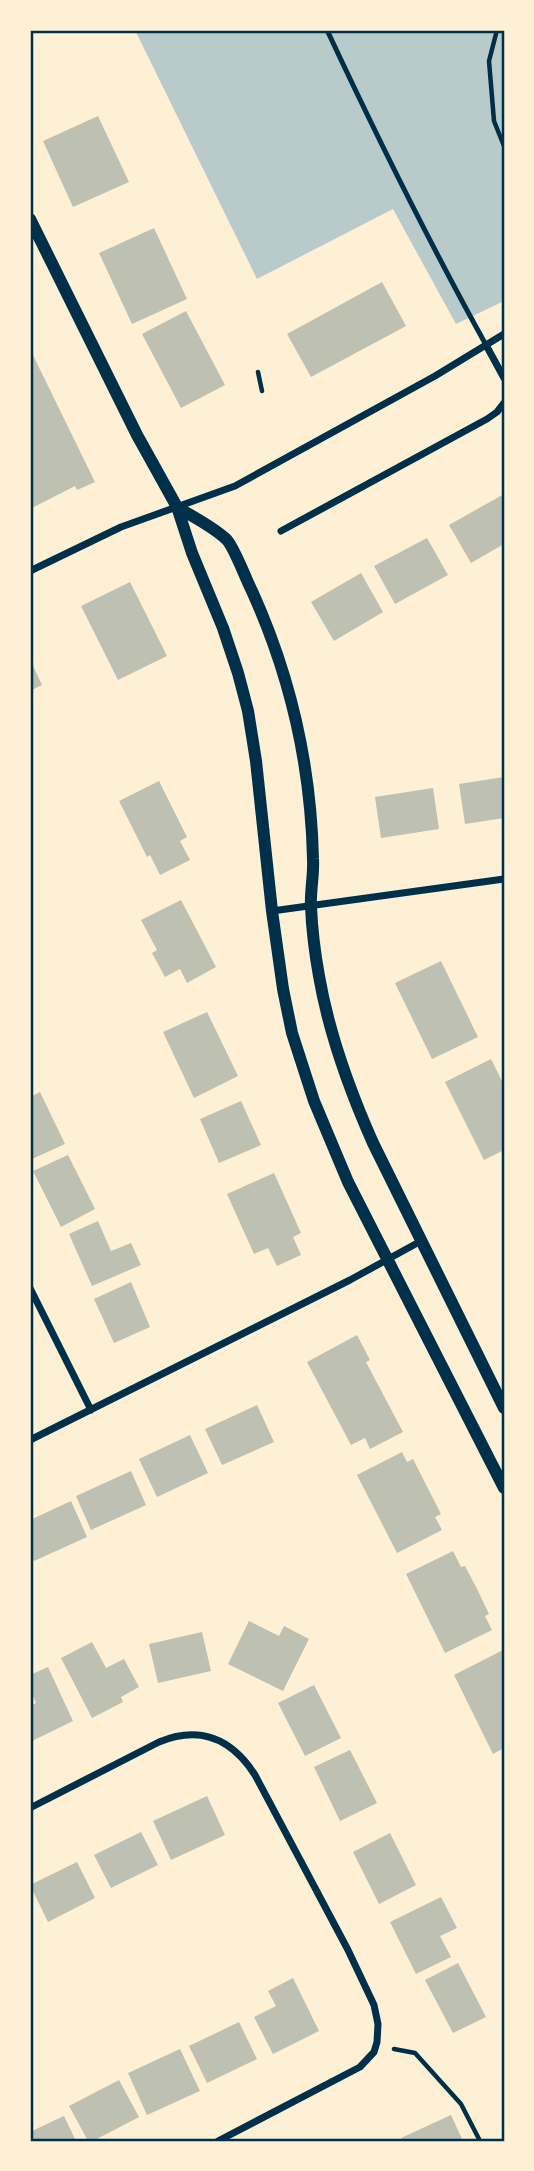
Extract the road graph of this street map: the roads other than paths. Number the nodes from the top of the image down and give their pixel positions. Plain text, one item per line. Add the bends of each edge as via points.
1 (327, 30) edge
2 (30, 219) edge
3 (34, 240) edge
4 (504, 334) edge
5 (486, 345) junction
6 (504, 377) edge
7 (504, 403) edge
8 (177, 507) junction
9 (281, 531) dead end
10 (30, 571) edge
11 (504, 879) edge
12 (311, 906) junction
13 (272, 911) junction
14 (421, 1241) junction
15 (387, 1260) junction
16 (30, 1288) edge
17 (504, 1408) edge
18 (91, 1410) junction
19 (30, 1440) edge
20 (504, 1488) edge
21 (30, 1808) edge
22 (218, 2141) edge

1 - 5 lane via 377,138
2 - 3 street
3 - 8 street
4 - 5 street
5 - 6 street
5 - 8 street via 235,486
7 - 9 street via 487,419
8 - 10 street via 121,527
8 - 12 street via 228,540 282,670 306,777 313,860
8 - 13 street via 223,628 248,711
11 - 12 street
12 - 13 street
12 - 14 street via 319,975 338,1052 368,1132
13 - 15 street via 283,989 306,1078 344,1172
14 - 15 street
14 - 17 street
15 - 18 street
15 - 20 street
16 - 18 street
18 - 19 street
21 - 22 street via 169,1738 191,1734 232,1747 255,1775 361,1976 377,2014 378,2034 368,2060 360,2067

